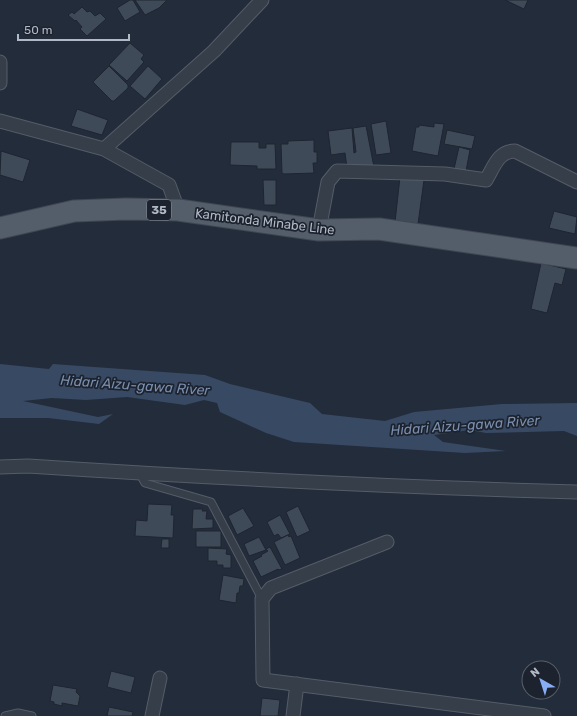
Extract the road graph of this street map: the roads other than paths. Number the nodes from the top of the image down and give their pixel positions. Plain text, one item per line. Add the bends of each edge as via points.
1 (262, 0) edge
2 (0, 62) edge
3 (0, 83) edge
4 (0, 121) edge
5 (104, 149) junction
6 (577, 182) edge
7 (178, 210) junction
8 (0, 228) edge
9 (319, 230) junction
10 (577, 258) edge
11 (0, 467) edge
12 (140, 474) junction
13 (577, 492) edge
14 (387, 542) dead end
15 (262, 599) junction
16 (160, 678) dead end
17 (297, 684) junction
18 (4, 716) edge
19 (32, 716) edge
20 (152, 716) edge
21 (293, 716) edge
22 (544, 716) edge

1 - 5 street via 214,51
2 - 3 street
4 - 5 street
5 - 7 street via 169,185
6 - 9 street via 515,151 507,151 500,155 486,180 445,174 337,171 328,182
7 - 8 main road, Kamitonda Minabe Line / 35 via 74,211
7 - 9 main road, Kamitonda Minabe Line / 35
9 - 10 main road, Kamitonda Minabe Line / 35 via 379,229
11 - 12 street via 28,466
12 - 13 street via 384,487
12 - 15 lane via 145,483 211,502
14 - 15 street via 271,588
15 - 17 street via 262,680
16 - 20 street
17 - 21 street
17 - 22 street
18 - 19 lane via 18,713

